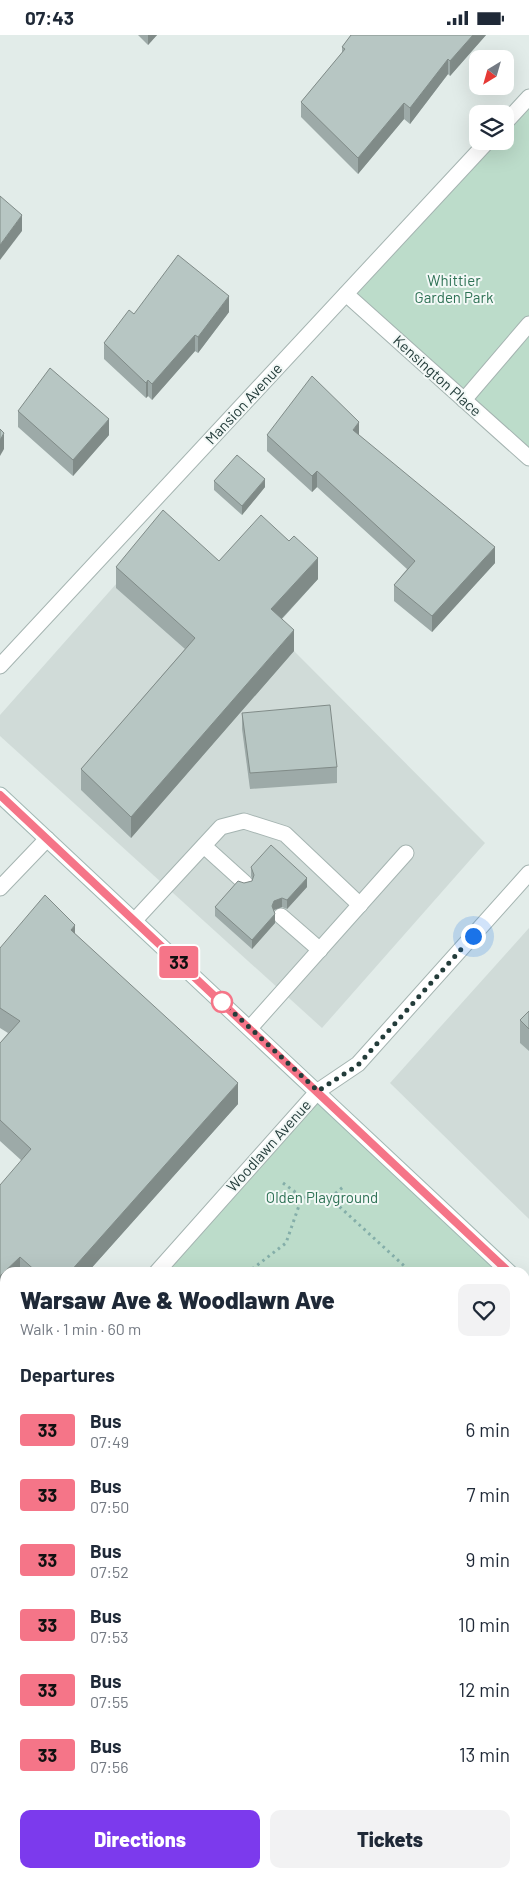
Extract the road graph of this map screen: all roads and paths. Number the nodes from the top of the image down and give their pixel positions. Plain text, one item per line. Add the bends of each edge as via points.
1 (529, 97) edge
2 (514, 113) edge
3 (480, 150) edge
4 (346, 294) junction
5 (529, 324) edge
6 (464, 400) junction
7 (529, 458) edge
8 (0, 667) edge
9 (0, 795) edge
10 (47, 839) junction
11 (204, 846) junction
12 (406, 853) dead end
13 (529, 873) edge
14 (245, 883) edge
15 (0, 888) edge
16 (360, 905) junction
17 (281, 916) dead end
18 (135, 920) junction
19 (320, 950) junction
20 (250, 1028) junction
21 (318, 1091) junction
22 (282, 1183) dead end
23 (343, 1187) dead end
24 (302, 1197) junction
25 (330, 1199) junction
26 (161, 1267) edge
27 (255, 1267) edge
28 (405, 1267) edge
29 (504, 1267) edge

1 - 2 street
3 - 4 street, Mansion Avenue
4 - 6 street, Kensington Place
4 - 8 street, Mansion Avenue
5 - 6 street
6 - 7 street, Kensington Place
9 - 10 street
10 - 15 street
10 - 18 street
11 - 14 street
11 - 16 street via 221,827 244,821 282,833
11 - 18 street
12 - 16 street
13 - 21 street, Woodlawn Avenue via 358,1065
16 - 19 street
17 - 19 street
18 - 20 street
19 - 20 street
20 - 21 street
21 - 26 street, Woodlawn Avenue
21 - 29 street
22 - 24 path
23 - 25 path
24 - 25 path
24 - 27 path via 286,1243
25 - 28 path

